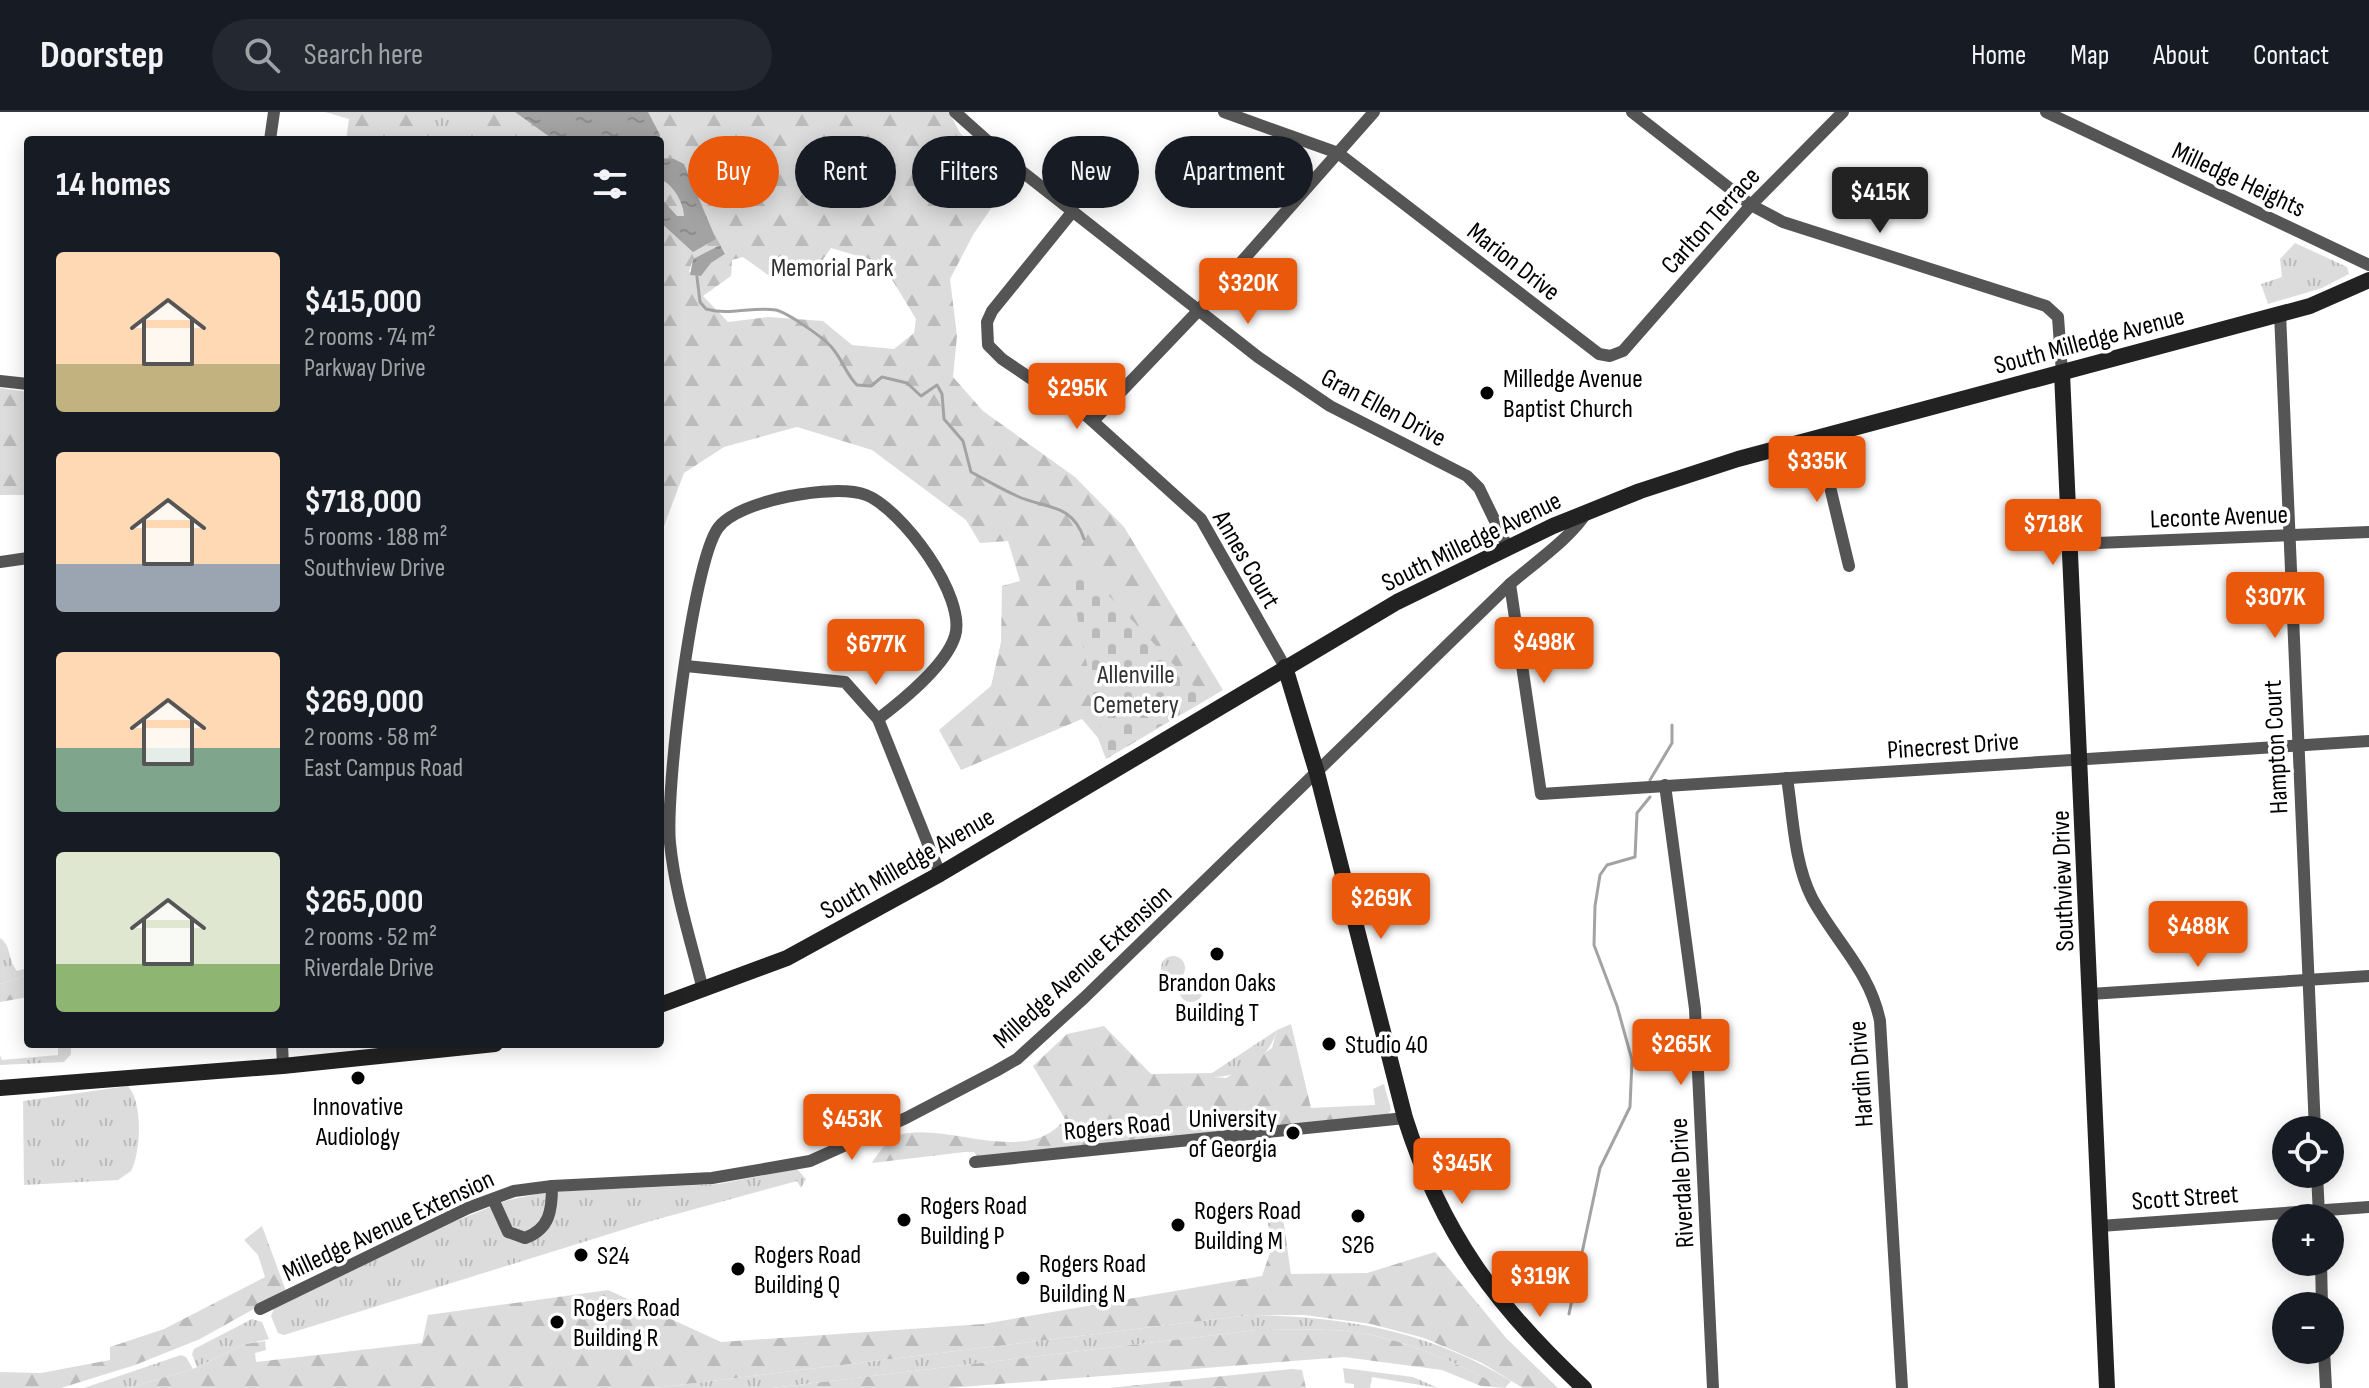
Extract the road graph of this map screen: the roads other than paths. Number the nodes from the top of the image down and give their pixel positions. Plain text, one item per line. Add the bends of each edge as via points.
1 (274, 112) edge
2 (955, 112) edge
3 (1224, 112) edge
4 (1374, 112) edge
5 (1632, 112) edge
6 (1843, 112) edge
7 (2046, 112) edge
8 (271, 136) edge
9 (1338, 153) junction
10 (1751, 205) junction
11 (1073, 211) junction
12 (2369, 265) edge
13 (2369, 280) edge
14 (1198, 311) junction
15 (2280, 313) junction
16 (1610, 356) joint
17 (2062, 373) junction
18 (0, 381) edge
19 (24, 384) edge
20 (1093, 421) junction
21 (1818, 437) junction
22 (1586, 513) junction
23 (2369, 532) edge
24 (2289, 535) junction
25 (2072, 544) junction
26 (1508, 548) junction
27 (24, 559) edge
28 (0, 562) edge
29 (1849, 566) dead end
30 (1510, 584) junction
31 (686, 666) junction
32 (1285, 667) junction
33 (878, 719) junction
34 (2369, 741) edge
35 (2297, 744) junction
36 (2080, 759) junction
37 (1317, 773) junction
38 (1787, 778) junction
39 (1665, 785) junction
40 (940, 874) junction
41 (2369, 976) edge
42 (2308, 980) junction
43 (703, 990) junction
44 (2090, 994) junction
45 (664, 1004) edge
46 (282, 1048) edge
47 (456, 1048) edge
48 (283, 1066) junction
49 (0, 1077) edge
50 (21, 1086) junction
51 (0, 1088) edge
52 (2314, 1116) edge
53 (1405, 1118) junction
54 (975, 1162) dead end
55 (552, 1186) junction
56 (493, 1199) junction
57 (2369, 1207) edge
58 (2344, 1210) edge
59 (2272, 1217) edge
60 (2100, 1226) junction
61 (260, 1309) dead end
62 (2325, 1364) edge
63 (1584, 1388) edge
64 (1713, 1388) edge
65 (1902, 1388) edge
66 (2107, 1388) edge
67 (2326, 1388) edge

1 - 8 street
2 - 11 street, Gran Ellen Drive
3 - 9 street, Marion Drive
4 - 9 street
5 - 10 street
6 - 10 street, Carlton Terrace
7 - 12 street, Milledge Heights
9 - 14 street
9 - 16 street, Marion Drive via 1599,354
10 - 16 street, Carlton Terrace via 1623,351
10 - 17 street via 1805,231 2046,306 2058,317
11 - 14 street, Gran Ellen Drive
11 - 20 street, Annes Court via 992,311 986,334 988,345 1002,359
13 - 15 main road, South Milledge Avenue via 2342,295
14 - 20 street
14 - 26 street, Gran Ellen Drive via 1312,395 1467,476 1479,488
15 - 17 main road, South Milledge Avenue
15 - 24 street, Hampton Court
17 - 21 main road, South Milledge Avenue
17 - 25 main road, Southview Drive
18 - 19 street
20 - 32 street, Annes Court via 1201,519
21 - 22 main road, South Milledge Avenue via 1708,468
21 - 29 street
22 - 26 main road, South Milledge Avenue
22 - 30 street, Milledge Avenue Extension via 1578,529
23 - 24 street, Leconte Avenue
24 - 25 street, Leconte Avenue
24 - 35 street, Hampton Court
25 - 36 main road, Southview Drive
26 - 32 main road, South Milledge Avenue via 1397,602
27 - 28 street
30 - 37 street, Milledge Avenue Extension
30 - 39 street, Pinecrest Drive via 1541,794
31 - 33 street via 845,682
31 - 33 street via 702,575 718,528 728,517 751,505 854,492 876,500 909,530 945,584 956,617 952,645
31 - 43 street via 670,839
32 - 37 main road
32 - 40 main road, South Milledge Avenue
33 - 40 street
34 - 35 street, Pinecrest Drive
35 - 36 street, Pinecrest Drive
35 - 42 street, Hampton Court
36 - 38 street, Pinecrest Drive
36 - 44 main road, Southview Drive
37 - 53 main road
37 - 55 street, Milledge Avenue Extension via 1084,998 1017,1059 996,1071 810,1161 712,1178
38 - 39 street, Pinecrest Drive
38 - 65 street, Hardin Drive via 1811,896 1867,978 1880,1021
39 - 64 street, Riverdale Drive via 1695,1009
40 - 43 main road, South Milledge Avenue via 787,958
41 - 42 street
42 - 44 street
42 - 52 street, Hampton Court
43 - 45 main road, South Milledge Avenue
44 - 60 main road, Southview Drive
46 - 48 street
47 - 48 main road
48 - 50 main road
49 - 50 main road
50 - 51 main road
53 - 54 street, Rogers Road
53 - 63 main road via 1422,1170 1476,1269 1528,1335
55 - 56 street, Milledge Avenue Extension
55 - 56 street via 547,1222 525,1238 508,1232
56 - 61 street, Milledge Avenue Extension
57 - 58 street, Scott Street
59 - 60 street, Scott Street
60 - 66 main road, Southview Drive
62 - 67 street

